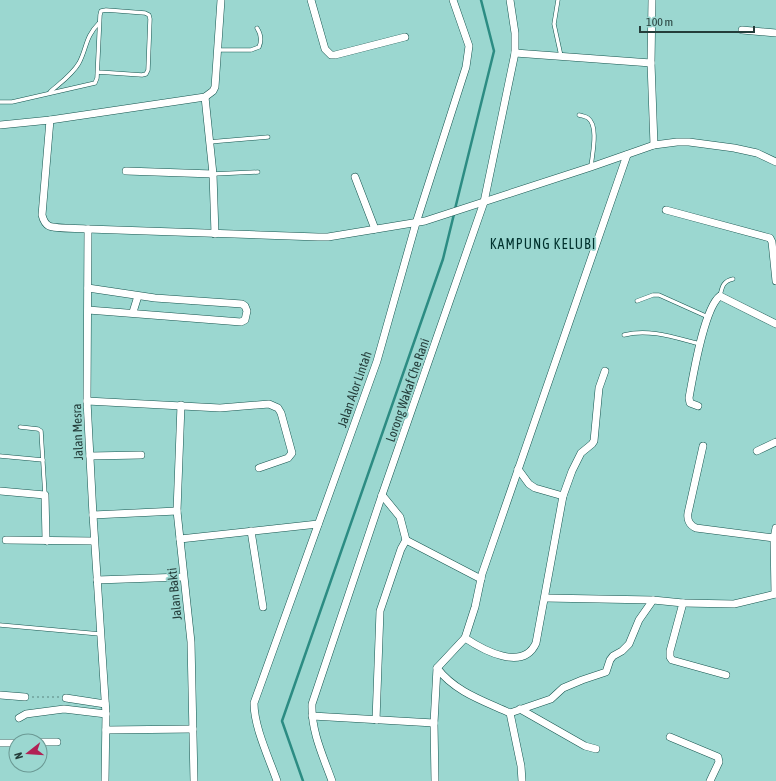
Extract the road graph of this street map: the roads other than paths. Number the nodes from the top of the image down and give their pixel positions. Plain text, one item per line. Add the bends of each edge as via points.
1 (222, 0) edge
2 (312, 0) edge
3 (453, 0) edge
4 (510, 0) edge
5 (558, 0) edge
6 (652, 0) edge
7 (99, 23) junction
8 (257, 28) dead end
9 (742, 30) dead end
10 (776, 33) edge
11 (405, 37) dead end
12 (218, 50) junction
13 (515, 53) junction
14 (561, 56) junction
15 (651, 63) junction
16 (98, 72) junction
17 (49, 93) junction
18 (205, 97) junction
19 (0, 102) edge
20 (579, 115) dead end
21 (50, 120) junction
22 (0, 125) edge
23 (268, 137) dead end
24 (209, 142) junction
25 (654, 145) junction
26 (627, 155) junction
27 (776, 162) edge
28 (590, 167) junction
29 (126, 171) dead end
30 (258, 172) dead end
31 (213, 174) junction
32 (355, 177) dead end
33 (484, 202) junction
34 (666, 210) dead end
35 (416, 223) junction
36 (88, 229) junction
37 (375, 229) junction
38 (215, 234) junction
39 (774, 242) edge
40 (733, 279) dead end
41 (776, 281) edge
42 (88, 288) junction
43 (138, 296) junction
44 (720, 296) junction
45 (637, 301) dead end
46 (88, 310) junction
47 (133, 312) junction
48 (708, 317) junction
49 (776, 324) edge
50 (624, 335) dead end
51 (700, 344) junction
52 (605, 372) dead end
53 (87, 400) junction
54 (181, 405) junction
55 (698, 406) dead end
56 (20, 428) dead end
57 (776, 442) edge
58 (703, 446) dead end
59 (757, 451) dead end
60 (141, 455) dead end
61 (0, 456) edge
62 (90, 456) junction
63 (42, 460) junction
64 (259, 468) dead end
65 (518, 469) junction
66 (0, 491) edge
67 (45, 495) junction
68 (382, 495) junction
69 (563, 496) junction
70 (177, 511) junction
71 (93, 515) junction
72 (318, 524) junction
73 (776, 528) edge
74 (251, 531) junction
75 (774, 538) junction
76 (180, 539) junction
77 (6, 540) dead end
78 (406, 540) junction
79 (94, 541) junction
80 (47, 542) junction
81 (184, 577) junction
82 (481, 579) junction
83 (97, 580) junction
84 (776, 594) edge
85 (545, 598) junction
86 (653, 600) junction
87 (683, 603) junction
88 (263, 607) dead end
89 (0, 626) edge
90 (100, 634) junction
91 (465, 638) junction
92 (437, 668) junction
93 (726, 675) dead end
94 (0, 695) edge
95 (26, 697) road end
96 (66, 698) road end
97 (105, 704) junction
98 (520, 710) junction
99 (510, 713) junction
100 (106, 714) junction
101 (312, 716) junction
102 (19, 718) dead end
103 (376, 720) junction
104 (434, 723) junction
105 (193, 729) junction
106 (106, 730) junction
107 (670, 737) dead end
108 (48, 742) edge
109 (57, 742) dead end
110 (596, 749) dead end
111 (105, 781) edge
112 (194, 781) edge
113 (277, 781) edge
114 (332, 781) edge
115 (435, 781) edge
116 (522, 781) edge
117 (710, 781) edge

1 - 12 street
2 - 11 street via 325,49 331,55
3 - 35 street, Jalan Alor Lintah via 469,46 466,67
4 - 13 street, Lorong Wakaf Che Rani
5 - 14 lane via 554,24
6 - 15 street
7 - 16 lane
7 - 16 lane via 103,10 145,13 150,19 146,74
7 - 17 lane via 92,31 71,74
8 - 12 lane via 261,40 258,47 251,50
9 - 10 street
12 - 18 street via 215,87
13 - 14 street
13 - 33 street, Lorong Wakaf Che Rani
14 - 15 street
15 - 25 street
16 - 17 lane via 94,83
17 - 19 lane via 12,102
18 - 21 street
18 - 24 street
20 - 28 lane via 589,119 593,125
21 - 22 street
21 - 36 street via 43,218 46,224 52,226
23 - 24 lane
24 - 31 street
25 - 26 street
25 - 27 street via 689,142 734,148 757,153
26 - 28 street
26 - 65 street
28 - 33 street
29 - 31 street
30 - 31 lane
31 - 38 street
32 - 37 street
33 - 35 street
33 - 68 street, Lorong Wakaf Che Rani
34 - 39 street via 768,237
35 - 37 street
35 - 72 street, Jalan Alor Lintah via 377,361
36 - 38 street
36 - 42 street, Jalan Mesra
37 - 38 street via 318,237
39 - 41 street
40 - 44 lane via 723,284
42 - 43 street
42 - 46 street, Jalan Mesra
43 - 47 street
43 - 47 street via 242,304 247,316 241,322
44 - 48 street
44 - 49 street
45 - 48 lane via 653,294 659,295
46 - 47 street
46 - 53 street, Jalan Mesra
48 - 51 street
50 - 51 lane via 666,335
51 - 55 street via 688,400 690,404
52 - 69 street via 599,388 594,441 581,453
53 - 54 street
53 - 62 street, Jalan Mesra
54 - 64 street via 220,408 269,404 278,408 292,453 288,458
54 - 70 street, Jalan Bakti
56 - 63 lane via 38,428 41,431
57 - 59 street
58 - 75 street via 687,517 690,523 696,528
60 - 62 street
61 - 63 lane
62 - 71 street, Jalan Mesra
63 - 67 lane
65 - 69 street via 535,488
65 - 82 street
66 - 67 street
67 - 80 street
68 - 78 street via 400,517
68 - 101 street, Lorong Wakaf Che Rani via 312,704
69 - 85 street
70 - 71 street
70 - 76 street, Jalan Bakti
71 - 79 street, Jalan Mesra
72 - 74 street
72 - 113 street, Jalan Alor Lintah via 254,703 257,723
73 - 75 street
74 - 76 street
74 - 88 street
75 - 84 street
76 - 81 street, Jalan Bakti
77 - 80 street
78 - 82 street
78 - 103 street via 380,611
79 - 80 street
79 - 83 street, Jalan Mesra
81 - 83 street
81 - 105 street, Jalan Bakti via 191,642
82 - 91 street
83 - 90 street, Jalan Mesra
84 - 87 street via 734,604
85 - 86 street
85 - 91 street via 536,643 528,654 520,657 498,655
86 - 87 street
86 - 98 street via 639,620 629,644 610,660 606,672 563,688 551,698
87 - 93 street via 670,657 675,661
89 - 90 lane
90 - 97 street, Jalan Mesra
91 - 92 street
92 - 99 street via 458,688
92 - 104 street
94 - 95 street
96 - 97 street
97 - 100 street, Jalan Mesra
98 - 99 street
98 - 110 street via 585,746
99 - 116 street
100 - 102 street via 64,709
100 - 106 street, Jalan Mesra
101 - 103 street
101 - 114 street, Lorong Wakaf Che Rani
103 - 104 street
104 - 115 street
105 - 106 street
105 - 112 street, Jalan Bakti
106 - 111 street, Jalan Mesra
107 - 117 street via 718,757 719,762
108 - 109 street

